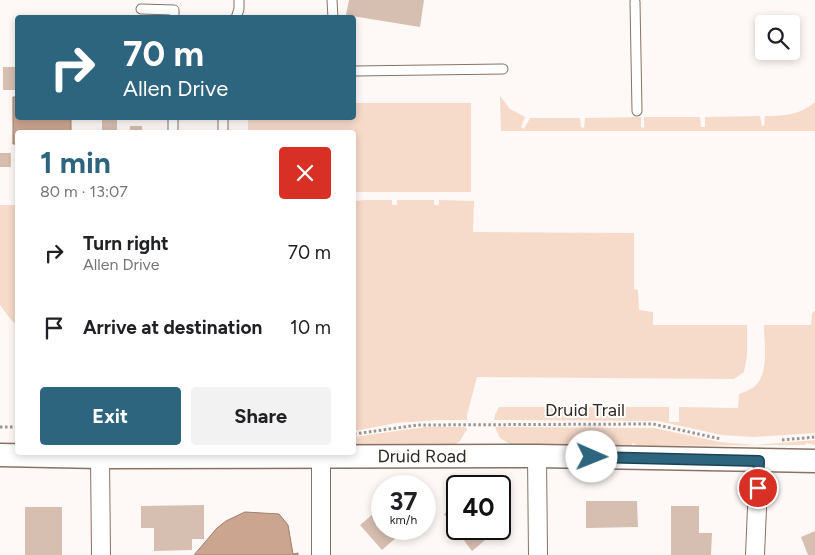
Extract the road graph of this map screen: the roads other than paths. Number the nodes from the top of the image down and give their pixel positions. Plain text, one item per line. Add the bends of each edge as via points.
1 (175, 0) edge
2 (239, 0) edge
3 (332, 0) edge
4 (636, 2) dead end
5 (141, 9) dead end
6 (174, 14) edge
7 (237, 15) edge
8 (333, 15) edge
9 (503, 69) dead end
10 (356, 72) edge
11 (637, 111) dead end
12 (0, 455) edge
13 (321, 456) junction
14 (537, 456) junction
15 (100, 457) junction
16 (759, 461) junction
17 (815, 461) edge
18 (102, 555) edge
19 (321, 555) edge
20 (538, 555) edge
21 (755, 555) edge

1 - 6 lane
2 - 7 lane
3 - 8 lane
4 - 11 lane
5 - 6 lane
9 - 10 lane
12 - 15 street, Druid Road
13 - 14 street, Druid Road
13 - 15 street, Druid Road
13 - 19 street
14 - 16 street, Druid Road
14 - 20 street
15 - 18 street
16 - 17 street, Druid Road
16 - 21 street

